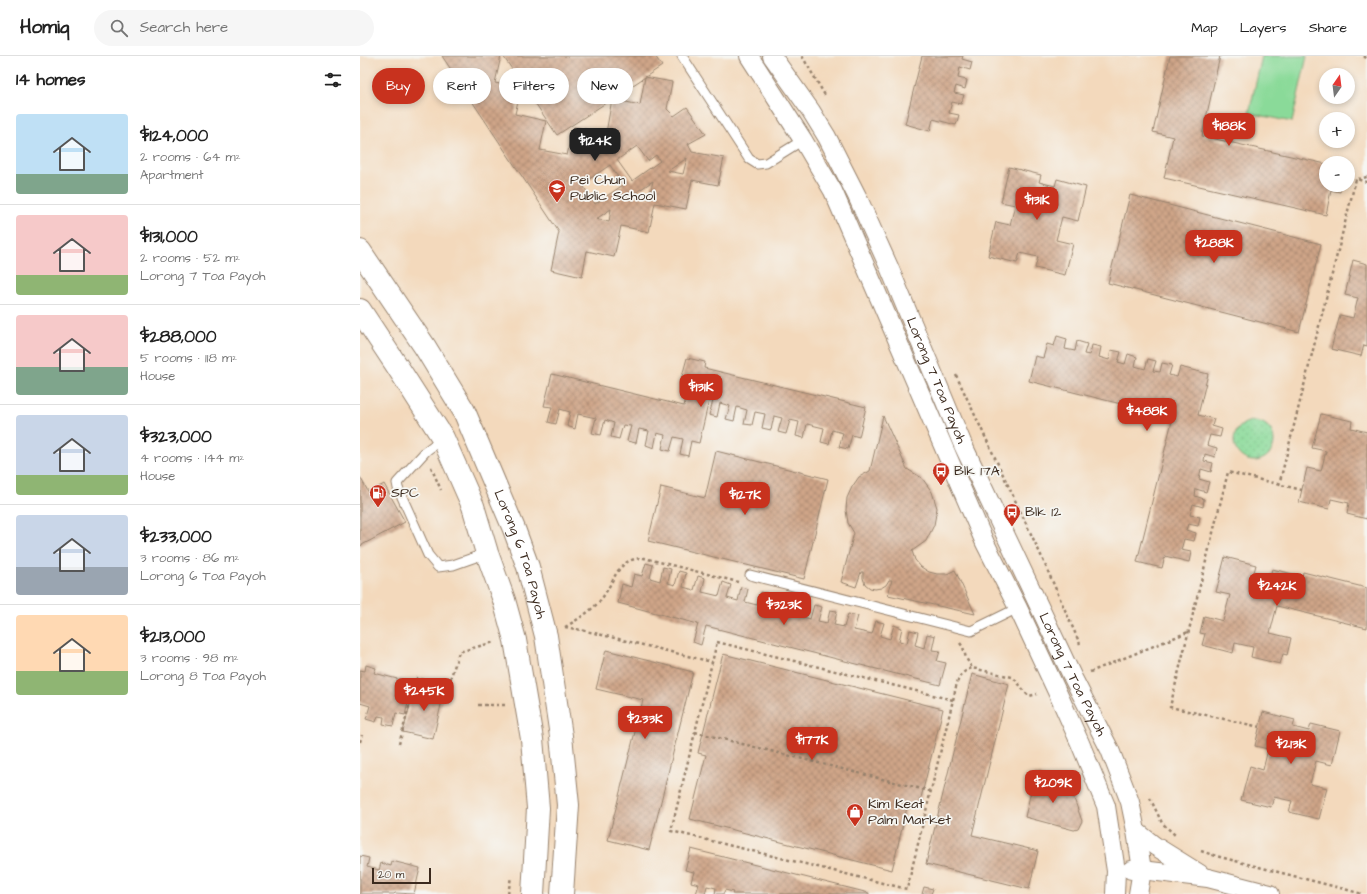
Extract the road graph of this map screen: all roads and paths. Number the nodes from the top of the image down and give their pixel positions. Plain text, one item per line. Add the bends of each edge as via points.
1 (682, 56) edge
2 (748, 56) edge
3 (772, 56) edge
4 (1364, 56) edge
5 (1367, 59) edge
6 (803, 140) junction
7 (1367, 177) edge
8 (1356, 179) junction
9 (1367, 182) edge
10 (360, 251) edge
11 (360, 310) edge
12 (956, 374) dead end
13 (443, 438) junction
14 (1279, 485) junction
15 (1302, 490) dead end
16 (487, 553) junction
17 (750, 575) dead end
18 (744, 583) dead end
19 (1018, 608) junction
20 (556, 631) junction
21 (1188, 632) junction
22 (958, 641) dead end
23 (496, 642) dead end
24 (1082, 650) dead end
25 (712, 662) junction
26 (972, 668) junction
27 (1095, 678) dead end
28 (1038, 693) dead end
29 (506, 698) dead end
30 (953, 700) junction
31 (478, 705) dead end
32 (1260, 727) dead end
33 (695, 732) junction
34 (362, 735) dead end
35 (360, 742) edge
36 (399, 744) dead end
37 (930, 791) junction
38 (1148, 793) dead end
39 (1136, 830) junction
40 (1179, 839) dead end
41 (1197, 849) dead end
42 (1142, 870) junction
43 (512, 871) dead end
44 (1116, 871) junction
45 (1208, 878) junction
46 (508, 894) edge
47 (533, 894) edge
48 (562, 894) edge
49 (1115, 894) edge
50 (1138, 894) edge
51 (1270, 894) edge
52 (1363, 894) edge

1 - 6 lane via 749,159 757,164 766,163
2 - 6 street, Lorong 7 Toa Payoh
3 - 39 street, Lorong 7 Toa Payoh via 815,117 857,196 962,445 1110,750 1130,802
4 - 5 path
6 - 19 street, Lorong 7 Toa Payoh via 833,192 985,543
7 - 8 path
8 - 9 path
8 - 14 path
10 - 20 main road, Lorong 6 Toa Payoh via 425,347 464,411
11 - 13 main road, Lorong 6 Toa Payoh
12 - 24 path
13 - 16 main road, Lorong 6 Toa Payoh via 472,506
13 - 16 lane via 426,451 397,483 398,488 428,555 438,567 453,565
14 - 15 path
14 - 21 path via 1228,472
16 - 47 main road, Lorong 6 Toa Payoh via 515,640 532,739 538,808
17 - 19 lane via 972,631
18 - 20 path via 636,558 618,570 600,601 589,612
19 - 44 street, Lorong 7 Toa Payoh via 1106,806
20 - 25 path via 586,631
20 - 48 main road, Lorong 6 Toa Payoh via 561,736 568,805
21 - 27 path via 1092,671
21 - 32 path via 1170,707
22 - 26 path
23 - 36 path via 459,652 448,686 417,678
25 - 30 path via 717,642
25 - 33 path
26 - 28 path via 1012,677 1029,696
26 - 30 path via 964,670 959,676
29 - 31 path via 507,705
30 - 37 path
33 - 37 path
33 - 37 path via 671,831 906,888
34 - 35 path
38 - 40 path via 1162,823
39 - 42 street, Lorong 7 Toa Payoh
39 - 45 street via 1155,846
41 - 52 path
42 - 44 street
42 - 45 street
42 - 50 street, Lorong 7 Toa Payoh
43 - 46 path
44 - 49 street, Lorong 7 Toa Payoh
45 - 51 street

